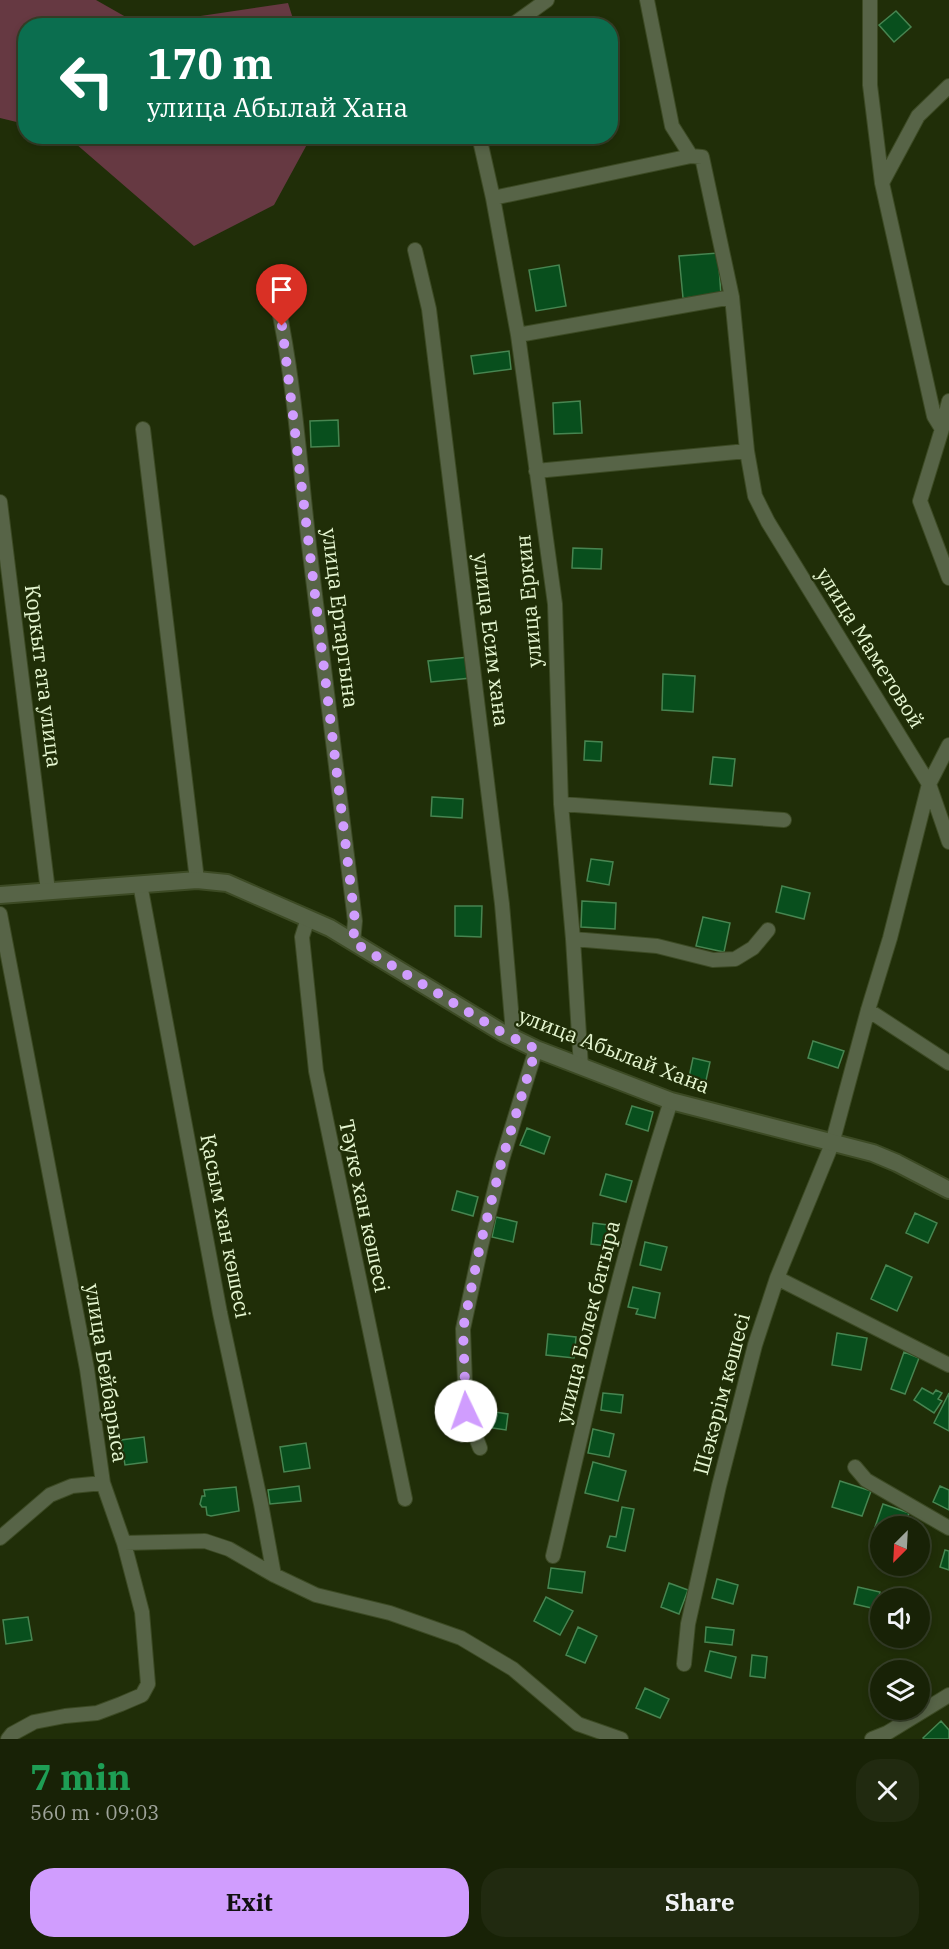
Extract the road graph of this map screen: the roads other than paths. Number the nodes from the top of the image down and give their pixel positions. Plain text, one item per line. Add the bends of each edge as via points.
1 (547, 0) edge
2 (646, 0) edge
3 (870, 0) edge
4 (522, 18) edge
5 (949, 86) edge
6 (481, 144) edge
7 (691, 156) junction
8 (882, 183) junction
9 (493, 198) junction
10 (415, 250) dead end
11 (732, 297) junction
12 (276, 301) dead end
13 (518, 335) junction
14 (949, 401) edge
15 (949, 417) edge
16 (143, 429) dead end
17 (942, 429) junction
18 (747, 451) junction
19 (536, 471) junction
20 (0, 502) edge
21 (949, 578) edge
22 (949, 745) edge
23 (929, 784) junction
24 (561, 804) junction
25 (784, 820) dead end
26 (949, 842) edge
27 (197, 880) junction
28 (141, 884) junction
29 (48, 891) junction
30 (0, 895) edge
31 (0, 914) edge
32 (308, 918) junction
33 (768, 930) dead end
34 (573, 939) junction
35 (353, 942) junction
36 (868, 1010) junction
37 (511, 1036) junction
38 (536, 1049) junction
39 (949, 1064) edge
40 (581, 1067) junction
41 (671, 1101) junction
42 (832, 1144) junction
43 (949, 1190) edge
44 (777, 1278) junction
45 (949, 1365) edge
46 (480, 1448) dead end
47 (855, 1467) dead end
48 (103, 1483) junction
49 (405, 1500) dead end
50 (949, 1528) edge
51 (0, 1538) edge
52 (124, 1543) junction
53 (553, 1556) dead end
54 (274, 1575) junction
55 (684, 1664) dead end
56 (949, 1695) edge
57 (8, 1739) edge
58 (621, 1739) edge
59 (872, 1739) edge

1 - 4 street
2 - 7 street via 672,126
3 - 8 street via 870,86
5 - 8 street via 918,116
6 - 9 street, улица Еркин
7 - 9 street
7 - 11 street, улица Маметовой via 702,157
8 - 17 street via 934,416
9 - 13 street, улица Еркин
10 - 37 street, улица Есим хана via 429,309 483,741 502,904
11 - 13 street
11 - 18 street, улица Маметовой
12 - 35 street, улица Ертаргына via 340,793 355,921
13 - 19 street, улица Еркин
14 - 17 street
15 - 17 street
16 - 27 street
17 - 21 street via 920,501
18 - 19 street
18 - 23 street, улица Маметовой via 755,496 768,522
19 - 24 street, улица Еркин via 555,604
20 - 29 street, Коркыт ата улица
22 - 23 street
23 - 26 street, улица Маметовой
23 - 36 street
24 - 25 street
24 - 34 street, улица Еркин
27 - 28 street, улица Абылай Хана
27 - 32 street, улица Абылай Хана via 227,883
28 - 29 street, улица Абылай Хана
28 - 54 street, Қасым хан көшесі via 220,1313
29 - 30 street, улица Абылай Хана
31 - 48 street, улица Бейбарыса via 87,1369
32 - 35 street, улица Абылай Хана
32 - 49 street, Тәуке хан көшесі via 302,937 316,1071
33 - 34 street via 753,948 735,959 714,960 657,946
34 - 40 street, улица Еркин
35 - 37 street, улица Абылай Хана
36 - 39 street
36 - 42 street
37 - 38 street, улица Абылай Хана
38 - 40 street, улица Абылай Хана
38 - 46 street via 502,1160 463,1329 466,1411
40 - 41 street, улица Абылай Хана
41 - 42 street, улица Абылай Хана
41 - 53 street, улица Болек батыра via 619,1277
42 - 43 street, улица Абылай Хана via 886,1158
42 - 44 street, Шәкәрім көшесі
44 - 45 street
44 - 55 street, Шәкәрім көшесі via 755,1345 719,1486 688,1624
47 - 50 street via 866,1480
48 - 51 street via 72,1486 50,1495
48 - 52 street, улица Бейбарыса
52 - 54 street via 205,1542 230,1549
52 - 57 street, улица Бейбарыса via 142,1612 148,1684 142,1695 97,1713 34,1722
54 - 58 street via 315,1595 390,1613 461,1638 513,1669 578,1724
56 - 59 street

